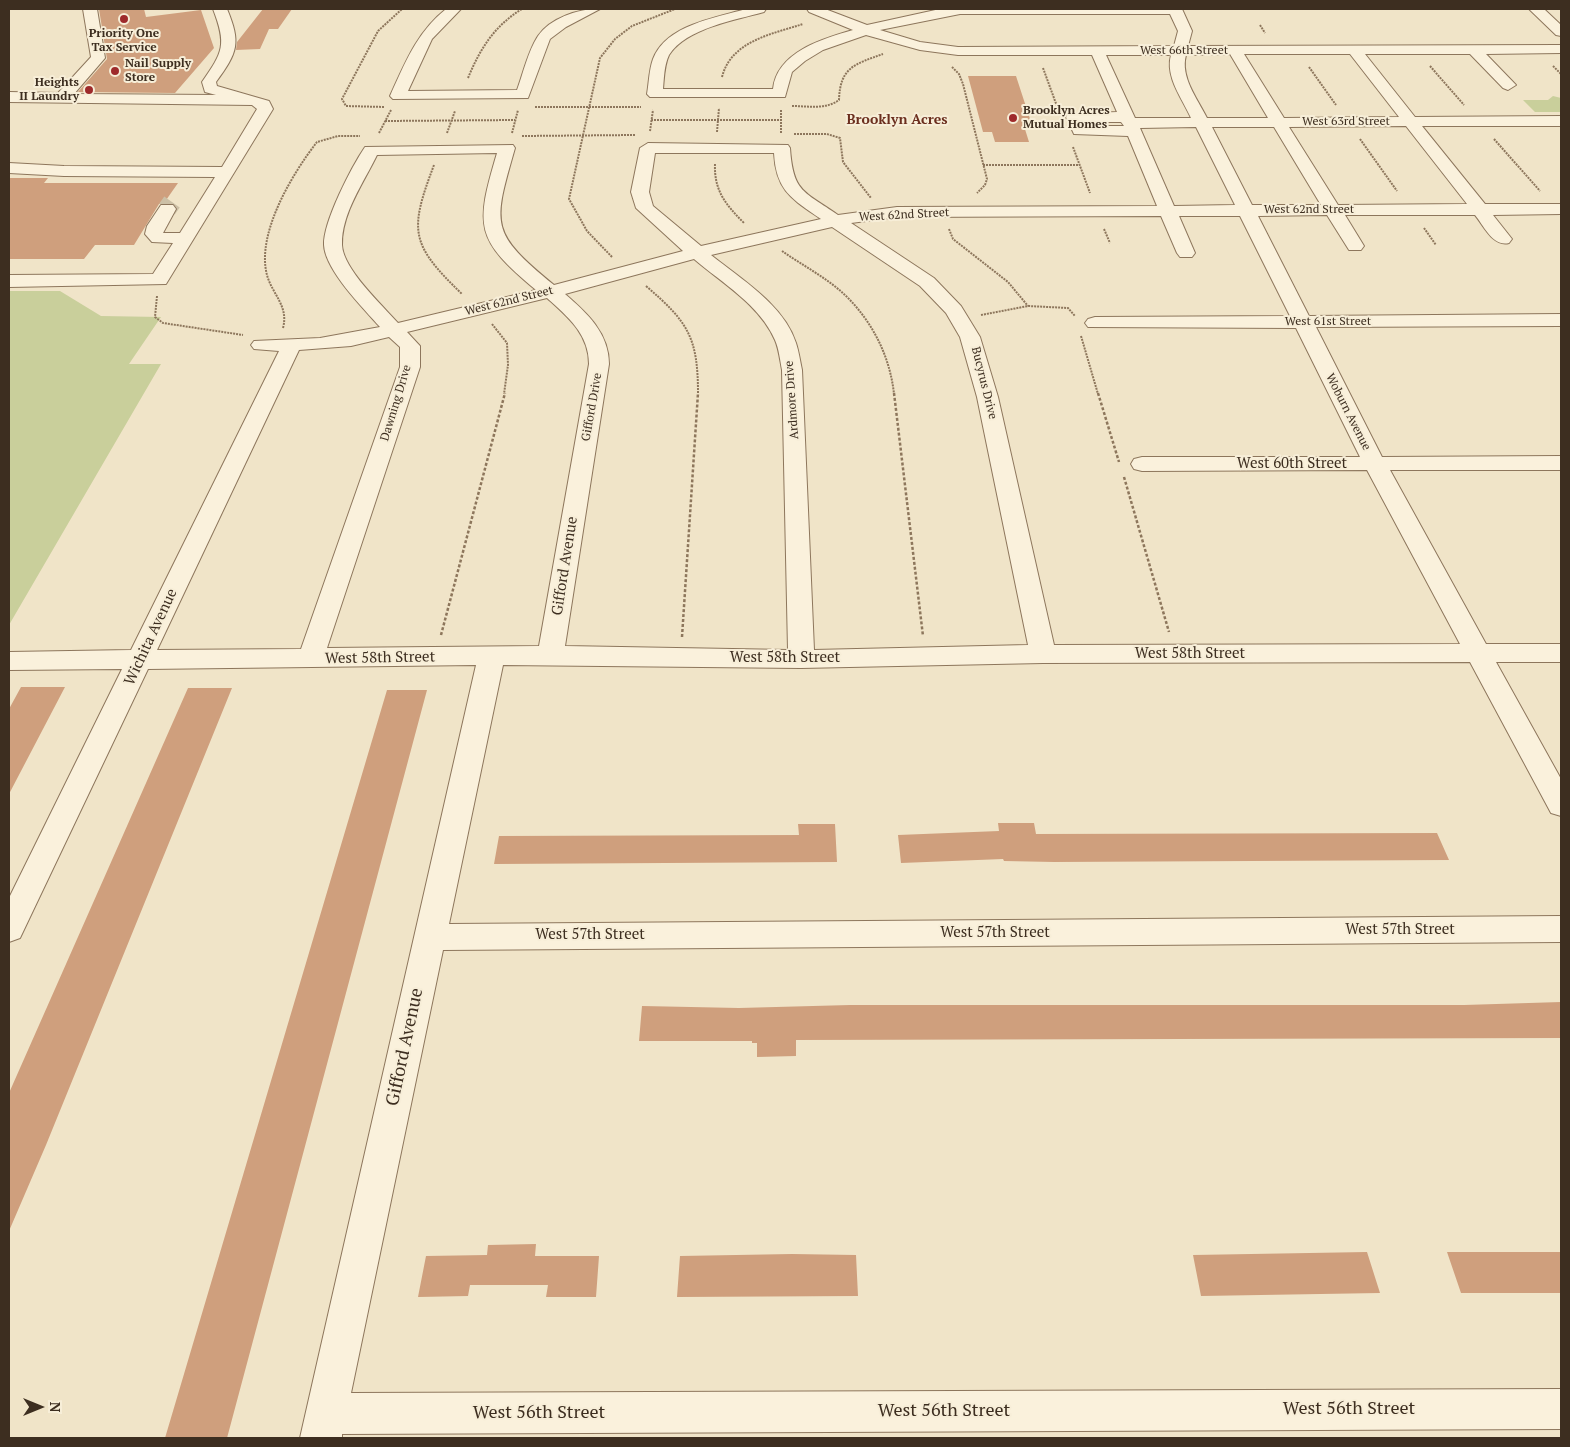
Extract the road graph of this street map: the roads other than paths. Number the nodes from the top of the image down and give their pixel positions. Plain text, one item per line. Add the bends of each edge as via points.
1 (90, 9) edge
2 (220, 9) edge
3 (454, 9) edge
4 (593, 9) edge
5 (759, 9) edge
6 (814, 9) edge
7 (1176, 9) edge
8 (1536, 9) edge
9 (868, 31) junction
10 (1561, 32) edge
11 (1474, 49) junction
12 (1561, 49) edge
13 (1182, 50) junction
14 (1234, 50) junction
15 (1354, 50) junction
16 (1097, 51) junction
17 (1508, 85) dead end
18 (9, 96) edge
19 (62, 98) junction
20 (254, 100) junction
21 (1561, 121) edge
22 (1202, 122) junction
23 (1279, 122) junction
24 (1410, 122) junction
25 (1130, 123) junction
26 (648, 142) joint
27 (440, 149) joint
28 (9, 168) edge
29 (193, 172) junction
30 (227, 172) junction
31 (1481, 209) junction
32 (1561, 209) edge
33 (1168, 210) junction
34 (1244, 210) junction
35 (1334, 210) junction
36 (834, 221) junction
37 (185, 238) junction
38 (1503, 239) dead end
39 (1356, 246) dead end
40 (696, 253) junction
41 (1186, 253) dead end
42 (9, 281) edge
43 (550, 292) junction
44 (1561, 320) edge
45 (1302, 322) junction
46 (1084, 325) road end
47 (393, 330) junction
48 (286, 339) junction
49 (254, 340) road end
50 (1561, 463) edge
51 (1375, 464) junction
52 (1128, 468) road end
53 (579, 476) joint
54 (1561, 653) edge
55 (1043, 654) junction
56 (1480, 654) junction
57 (551, 655) junction
58 (491, 657) junction
59 (310, 659) junction
60 (801, 659) junction
61 (140, 660) junction
62 (9, 661) edge
63 (1561, 805) edge
64 (9, 929) edge
65 (1561, 929) edge
66 (430, 936) junction
67 (1561, 1408) edge
68 (323, 1426) edge

1 - 19 street via 98,58
2 - 20 street via 231,38 231,47 209,82 210,89
3 - 4 street via 427,33 398,96 461,95 521,101 544,37 561,24
5 - 9 street via 697,29 678,39 663,53 654,100 720,94 780,100 781,78 802,55 824,44
6 - 9 street, West 66th Street
7 - 9 street via 960,10 927,14
7 - 13 street, Woburn Avenue via 1185,31
8 - 10 street
9 - 16 street, West 66th Street via 914,47 935,50
11 - 12 street, West 66th Street
11 - 15 street, West 66th Street
11 - 17 street
13 - 14 street, West 66th Street
13 - 16 street, West 66th Street
13 - 22 street, Woburn Avenue via 1176,64 1178,76
14 - 15 street, West 66th Street
14 - 23 street
15 - 24 street
16 - 25 street
18 - 19 street
19 - 20 street
20 - 30 street via 264,104 266,109
21 - 24 street, West 63rd Street
22 - 23 street, West 63rd Street
22 - 25 street, West 63rd Street
22 - 34 street, Woburn Avenue
23 - 24 street, West 63rd Street
23 - 35 street
24 - 31 street
25 - 33 street
26 - 36 street, Bucyrus Drive via 714,148 781,141 783,171 791,188
26 - 40 street, Ardmore Drive via 640,192 645,208
27 - 43 street, Gifford Drive via 507,148 491,204 490,221 511,257
27 - 47 street, Dawning Drive via 375,143 335,227 332,248 338,264
28 - 29 street
29 - 30 street
29 - 37 street via 156,226 154,234 158,238
30 - 37 street
31 - 32 street, West 62nd Street
31 - 35 street, West 62nd Street
31 - 38 street
33 - 34 street, West 62nd Street
33 - 36 street, West 62nd Street via 896,212
33 - 41 street
34 - 35 street, West 62nd Street
34 - 45 street, Woburn Avenue
35 - 39 street
36 - 40 street, West 62nd Street
36 - 55 street, Bucyrus Drive via 930,286 953,309 973,340 1002,454
37 - 42 street via 159,280
40 - 43 street, West 62nd Street
40 - 60 street, Ardmore Drive via 755,300 774,321 786,342 792,370
43 - 47 street, West 62nd Street
43 - 53 street, Gifford Drive via 580,318 596,340 598,351 599,372
44 - 45 street, West 61st Street
45 - 46 street, West 61st Street
45 - 51 street, Woburn Avenue
47 - 48 street, West 62nd Street via 351,340
47 - 59 street, Dawning Drive via 410,346 410,367
48 - 49 street, West 62nd Street
48 - 61 street, Wichita Avenue
50 - 51 street, West 60th Street
51 - 52 street, West 60th Street
51 - 56 street, Woburn Avenue
53 - 57 street, Gifford Avenue
54 - 56 street, West 58th Street
55 - 56 street, West 58th Street
55 - 60 street, West 58th Street
56 - 63 street, Woburn Avenue
57 - 58 street, West 58th Street
57 - 60 street, West 58th Street
58 - 59 street, West 58th Street
58 - 66 street, Gifford Avenue
59 - 61 street, West 58th Street
61 - 62 street, West 58th Street
61 - 64 street, Wichita Avenue
65 - 66 street, West 57th Street
66 - 68 street, Gifford Avenue
67 - 68 street, West 56th Street

